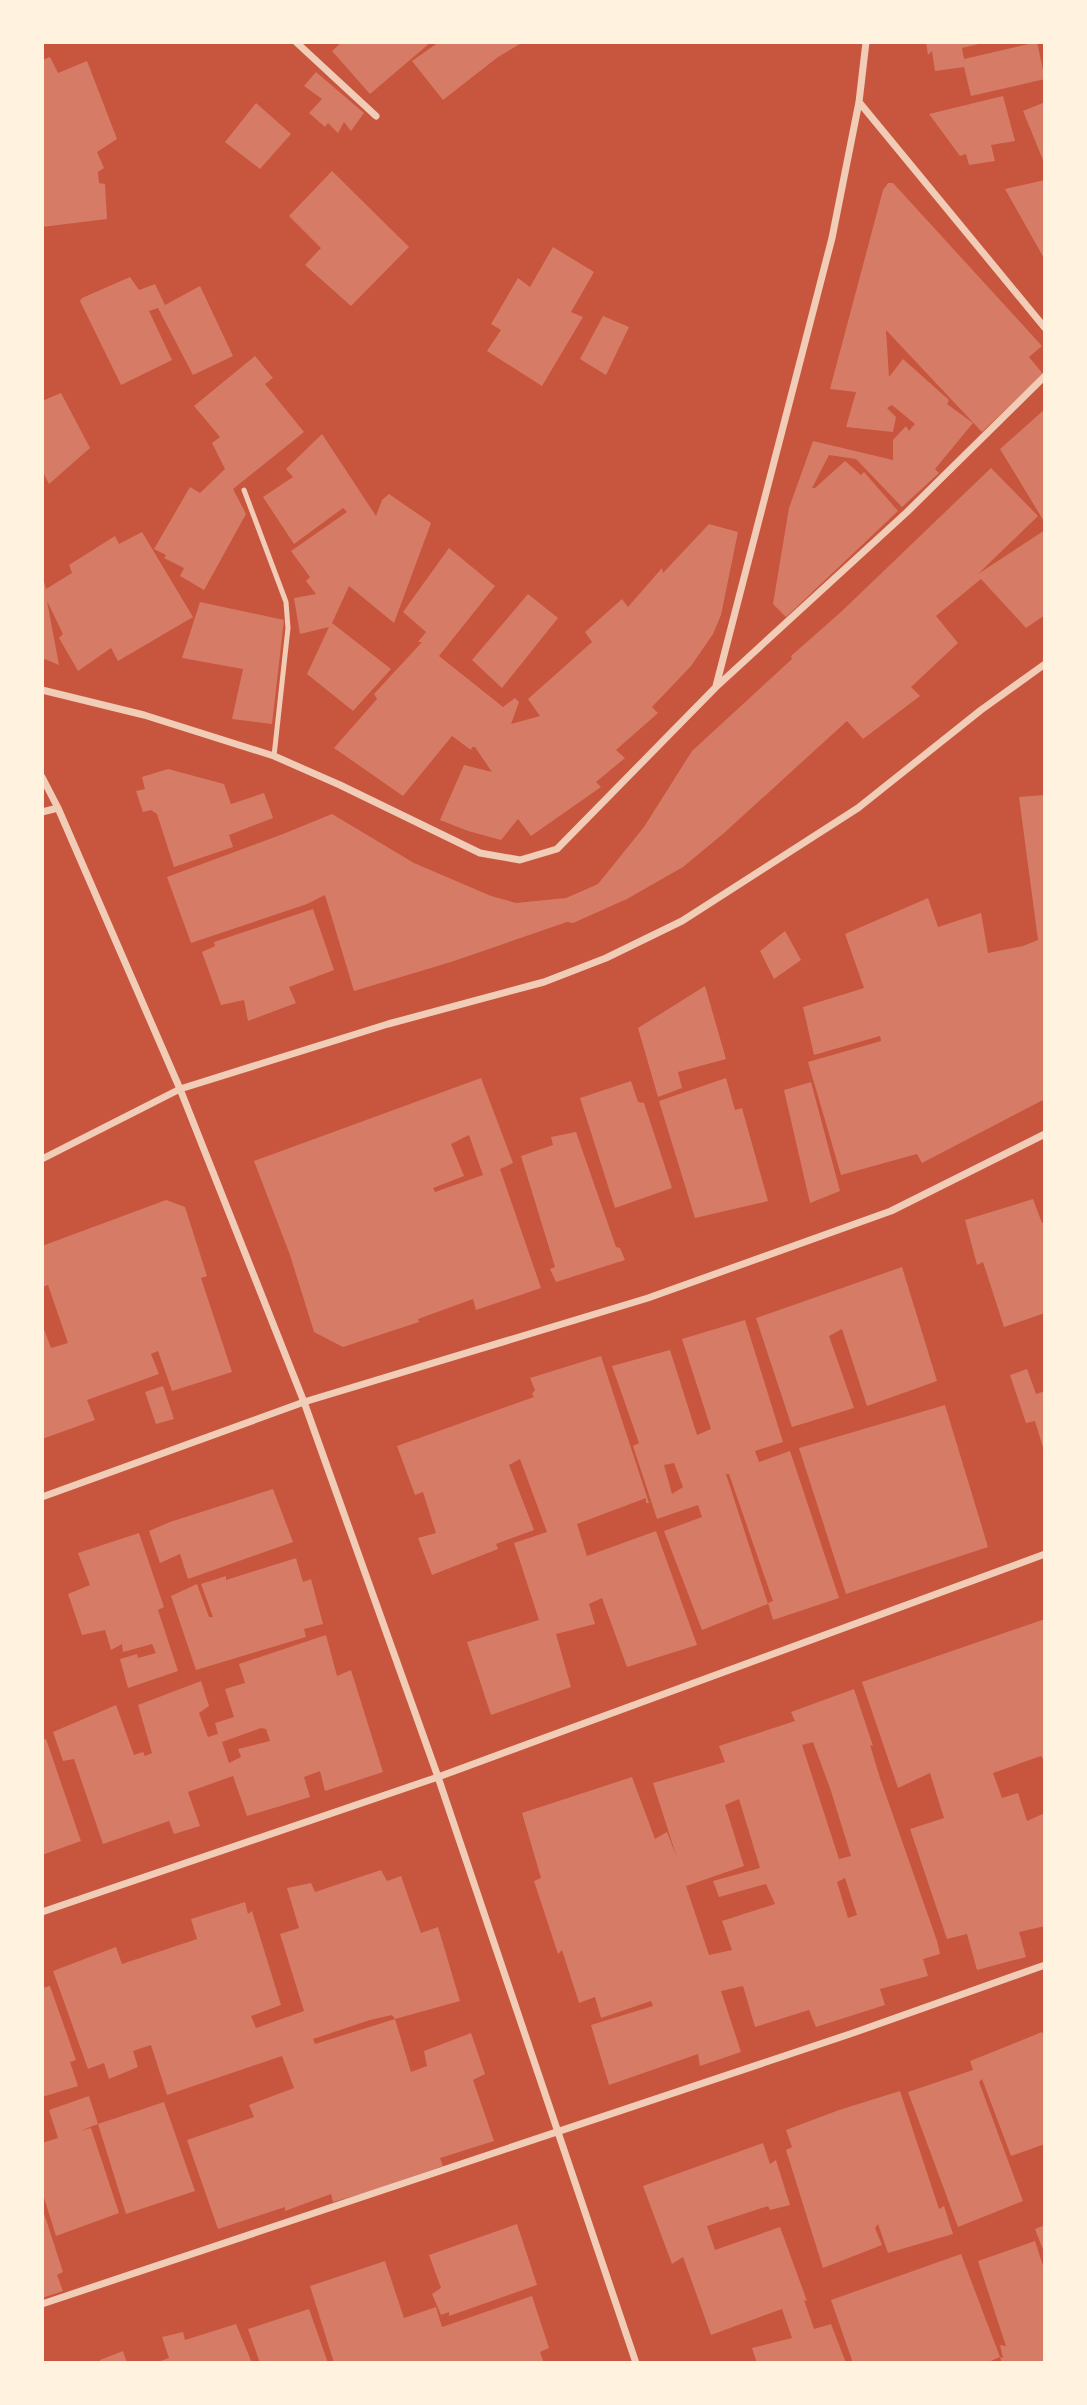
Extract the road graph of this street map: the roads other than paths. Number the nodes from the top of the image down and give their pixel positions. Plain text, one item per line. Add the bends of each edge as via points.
1 (296, 42) edge
2 (866, 42) edge
3 (859, 102) junction
4 (376, 116) dead end
5 (1045, 328) edge
6 (1045, 376) edge
7 (244, 490) dead end
8 (1045, 664) edge
9 (716, 687) junction
10 (42, 690) edge
11 (274, 756) junction
12 (42, 777) edge
13 (58, 808) junction
14 (42, 812) edge
15 (180, 1089) junction
16 (1045, 1134) edge
17 (42, 1159) edge
18 (304, 1402) junction
19 (42, 1497) edge
20 (1045, 1554) edge
21 (438, 1777) junction
22 (42, 1912) edge
23 (1045, 1965) edge
24 (558, 2131) junction
25 (42, 2304) edge
26 (636, 2363) edge

1 - 4 street
2 - 3 street
3 - 5 street
3 - 9 street via 832,238
6 - 9 street via 907,512
7 - 11 lane via 286,602 288,628
8 - 15 street via 858,808 682,921 544,982 388,1024
9 - 11 street via 557,849 520,860 480,853
10 - 11 street via 144,715
12 - 13 street
13 - 14 street
13 - 15 street
15 - 17 street
15 - 18 street
16 - 18 street via 891,1211 648,1298
18 - 19 street
18 - 21 street
20 - 21 street
21 - 22 street
21 - 24 street
23 - 24 street
24 - 25 street
24 - 26 street

